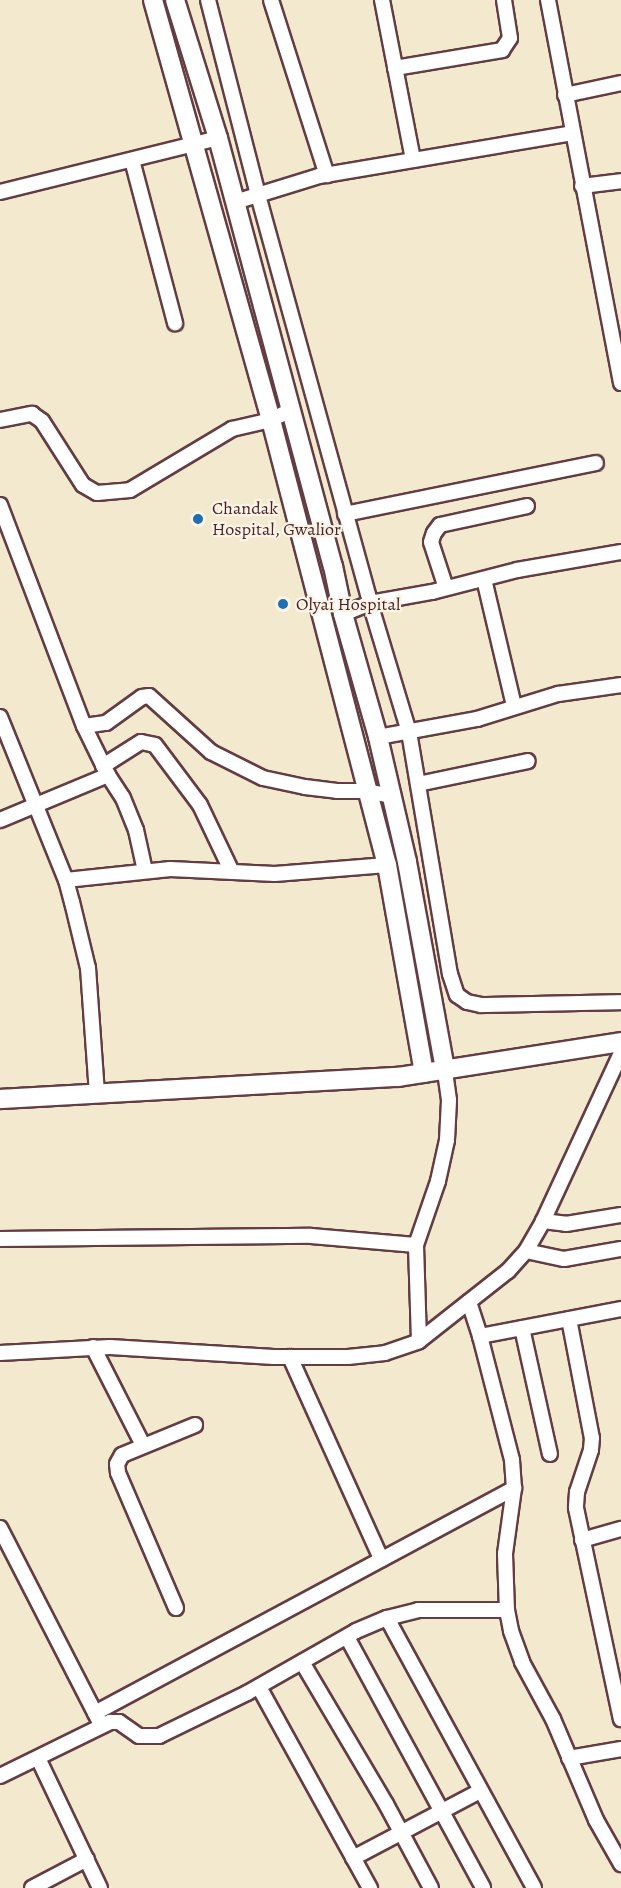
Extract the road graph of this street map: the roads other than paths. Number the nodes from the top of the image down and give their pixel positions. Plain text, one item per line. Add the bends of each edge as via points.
1 (153, 0) edge
2 (175, 0) edge
3 (208, 0) edge
4 (271, 0) edge
5 (382, 0) edge
6 (504, 0) edge
7 (548, 0) edge
8 (395, 68) junction
9 (621, 83) edge
10 (565, 94) junction
11 (572, 133) junction
12 (218, 138) junction
13 (192, 144) junction
14 (132, 160) junction
15 (413, 160) junction
16 (327, 175) junction
17 (621, 181) edge
18 (582, 186) junction
19 (0, 192) edge
20 (258, 195) junction
21 (235, 202) junction
22 (614, 311) edge
23 (175, 323) dead end
24 (621, 382) edge
25 (291, 410) junction
26 (0, 420) edge
27 (271, 420) junction
28 (596, 463) dead end
29 (0, 505) edge
30 (527, 506) dead end
31 (345, 513) junction
32 (621, 552) edge
33 (484, 579) junction
34 (447, 588) junction
35 (370, 603) junction
36 (343, 614) junction
37 (621, 685) edge
38 (514, 705) junction
39 (0, 717) edge
40 (84, 726) junction
41 (409, 732) junction
42 (378, 737) junction
43 (528, 761) dead end
44 (106, 770) junction
45 (418, 784) junction
46 (367, 791) junction
47 (391, 796) junction
48 (34, 807) junction
49 (0, 820) edge
50 (387, 865) junction
51 (145, 871) junction
52 (232, 872) junction
53 (66, 880) junction
54 (621, 1002) edge
55 (621, 1042) edge
56 (621, 1053) edge
57 (445, 1070) junction
58 (424, 1073) junction
59 (97, 1094) junction
60 (0, 1100) edge
61 (621, 1215) edge
62 (543, 1221) junction
63 (0, 1239) edge
64 (416, 1245) junction
65 (621, 1249) edge
66 (526, 1251) junction
67 (469, 1302) junction
68 (621, 1309) edge
69 (569, 1319) junction
70 (522, 1328) junction
71 (480, 1336) junction
72 (419, 1341) junction
73 (93, 1347) junction
74 (0, 1353) edge
75 (290, 1357) junction
76 (195, 1425) dead end
77 (143, 1445) junction
78 (550, 1454) dead end
79 (514, 1488) junction
80 (0, 1528) edge
81 (621, 1529) edge
82 (582, 1540) junction
83 (381, 1559) junction
84 (176, 1608) dead end
85 (507, 1610) junction
86 (387, 1618) junction
87 (347, 1637) junction
88 (302, 1662) junction
89 (259, 1687) junction
90 (98, 1719) junction
91 (621, 1719) edge
92 (621, 1749) edge
93 (38, 1758) junction
94 (569, 1758) junction
95 (0, 1776) edge
96 (480, 1791) junction
97 (442, 1812) junction
98 (402, 1831) junction
99 (87, 1858) junction
100 (353, 1858) junction
101 (621, 1864) edge
102 (32, 1888) edge
103 (100, 1888) edge
104 (370, 1888) edge
105 (431, 1888) edge
106 (483, 1888) edge
107 (534, 1888) edge

1 - 13 street
2 - 12 street
3 - 20 street
4 - 16 street
5 - 8 street
6 - 8 street via 510,38 502,50
7 - 10 street
8 - 15 street
9 - 10 street
10 - 11 street
11 - 15 street
11 - 18 street
12 - 13 street
12 - 21 street
13 - 14 street
13 - 27 street
14 - 19 street
14 - 23 street
15 - 16 street
16 - 20 street
17 - 18 street
18 - 22 street
20 - 21 street
20 - 31 street
21 - 25 street
22 - 24 street
25 - 27 street
25 - 36 street
26 - 27 street via 32,414 42,421 83,486 97,493 130,490 232,429
27 - 46 street
28 - 31 street
29 - 40 street
30 - 34 street via 441,525 431,542
31 - 35 street
32 - 33 street
33 - 34 street
33 - 38 street
34 - 35 street
35 - 36 street
35 - 41 street
36 - 42 street
37 - 38 street
38 - 41 street via 477,718
39 - 48 street
40 - 44 street
40 - 46 street via 106,723 148,696 211,752 262,778 337,791
41 - 42 street
41 - 45 street
42 - 47 street
43 - 45 street
44 - 48 street
44 - 51 street via 136,830
44 - 52 street via 141,742 154,745 200,805
45 - 54 street via 450,974 457,995 481,1005
46 - 47 street
46 - 50 street
47 - 57 street via 407,861
48 - 49 street
48 - 53 street
50 - 52 street via 275,874
50 - 58 street
51 - 52 street
51 - 53 street
53 - 59 street via 88,968
55 - 57 street
56 - 62 street
57 - 58 street
57 - 64 street via 449,1100 447,1140
58 - 59 street
59 - 60 street
61 - 62 street via 566,1224
62 - 66 street
63 - 64 street via 311,1236
64 - 72 street
65 - 66 street via 564,1259
66 - 67 street
67 - 71 street
67 - 72 street
68 - 69 street
69 - 70 street
69 - 82 street via 592,1438 577,1492
70 - 71 street
70 - 78 street
71 - 79 street via 512,1460
72 - 75 street via 385,1353 348,1358
73 - 74 street
73 - 75 street
73 - 77 street
75 - 83 street
76 - 77 street
77 - 84 street via 122,1455 118,1473
79 - 83 street
79 - 85 street via 505,1554
80 - 90 street
81 - 82 street
82 - 91 street
83 - 90 street
85 - 86 street via 418,1610
85 - 94 street via 522,1662 554,1719
86 - 87 street
86 - 96 street
87 - 88 street
87 - 97 street
88 - 89 street
88 - 98 street
89 - 90 street via 159,1736 140,1736 119,1722
89 - 100 street
90 - 93 street
92 - 94 street
93 - 95 street
93 - 99 street
94 - 101 street via 596,1821
96 - 97 street
96 - 107 street
97 - 98 street
97 - 106 street
98 - 100 street
98 - 105 street
99 - 102 street
99 - 103 street
100 - 104 street

